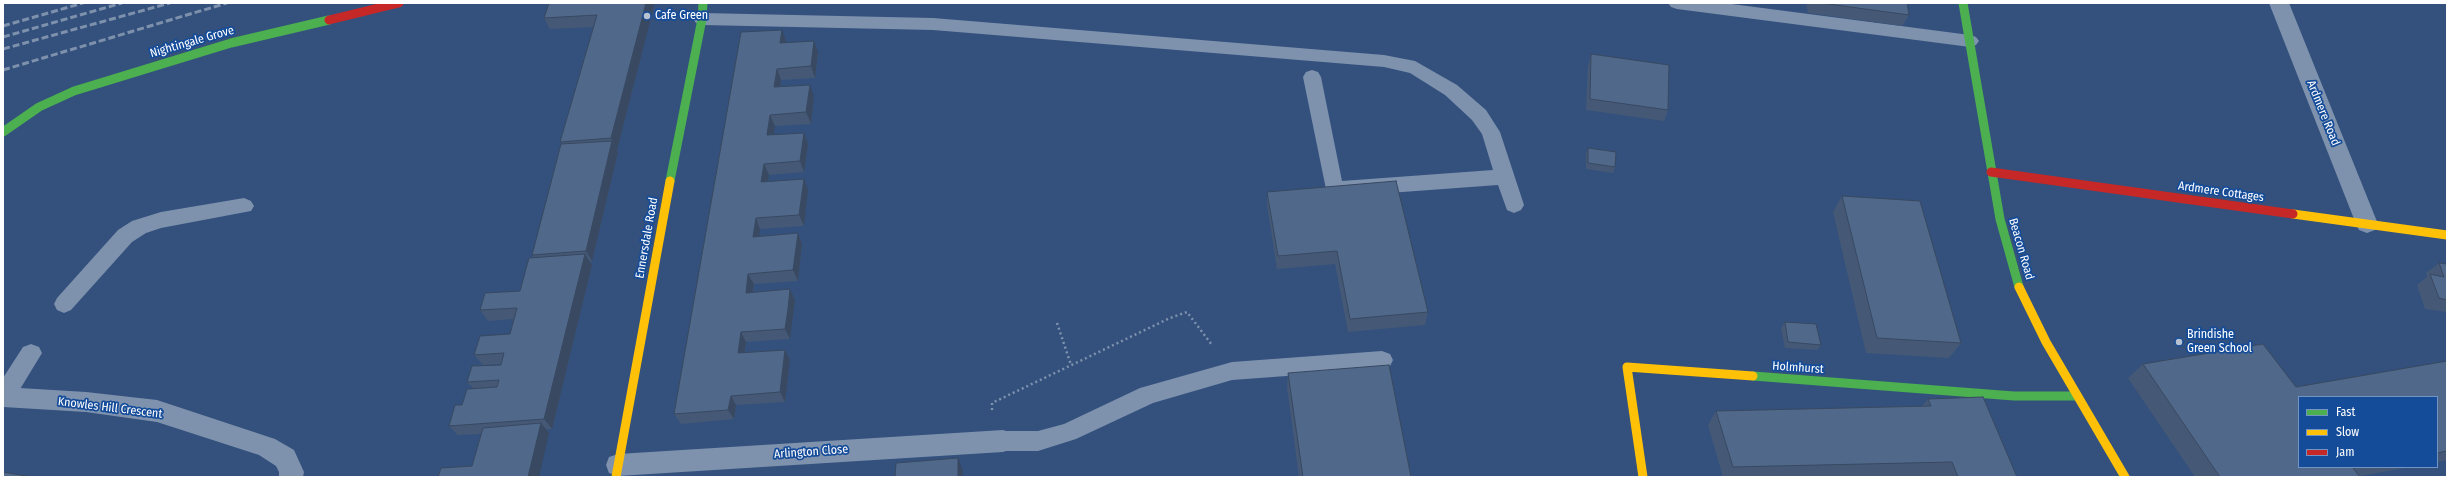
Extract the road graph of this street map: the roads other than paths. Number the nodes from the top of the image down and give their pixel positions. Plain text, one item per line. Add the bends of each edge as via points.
1 (399, 3) edge
2 (1677, 3) edge
3 (1964, 3) edge
4 (2279, 3) edge
5 (703, 11) edge
6 (1970, 41) junction
7 (1312, 77) dead end
8 (3, 132) edge
9 (1991, 172) junction
10 (1505, 177) junction
11 (1514, 205) dead end
12 (244, 206) dead end
13 (2367, 224) junction
14 (2447, 235) edge
15 (64, 304) dead end
16 (31, 353) dead end
17 (1382, 360) dead end
18 (2077, 396) junction
19 (3, 397) edge
20 (996, 442) joint
21 (617, 471) edge
22 (291, 477) edge
23 (1643, 477) edge
24 (2125, 477) edge

1 - 8 street, Nightingale Grove via 239,41 132,72 74,91 39,107
2 - 6 lane
3 - 6 street, Beacon Road
4 - 13 street, Ardmere Road
5 - 10 lane via 933,24 1384,61 1415,68 1450,90 1479,115 1491,132
5 - 21 street, Ennersdale Road
6 - 9 street, Beacon Road
7 - 10 lane via 1334,189
9 - 13 street, Ardmere Cottages
9 - 18 street, Beacon Road via 2000,219 2022,296
10 - 11 lane
12 - 15 lane via 161,220 139,227 125,236
13 - 14 street, Ardmere Cottages
16 - 19 lane
17 - 20 lane via 1232,371 1148,395 1068,432 1038,441
18 - 23 street, Holmhurst via 2014,396 1627,367
18 - 24 street, Beacon Road
19 - 22 street, Knowles Hill Crescent via 86,402 157,411 266,447 285,458 292,472
20 - 21 street, Arlington Close via 866,448

